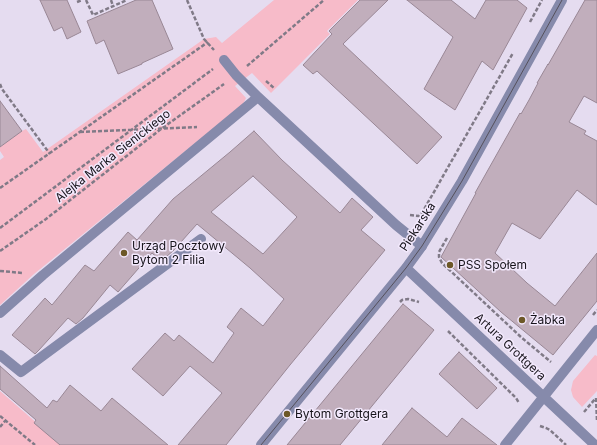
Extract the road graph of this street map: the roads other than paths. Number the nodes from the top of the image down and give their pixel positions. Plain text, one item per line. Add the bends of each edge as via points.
1 (562, 0) edge
2 (224, 60) road end
3 (258, 97) junction
4 (201, 238) dead end
5 (422, 246) junction
6 (406, 268) junction
7 (0, 313) edge
8 (597, 330) edge
9 (0, 355) edge
10 (544, 396) junction
11 (261, 445) edge
12 (505, 445) edge
13 (595, 445) edge

1 - 5 street, Piekarska via 462,181
2 - 3 street
3 - 5 street
3 - 7 street
4 - 9 street via 22,372
5 - 6 street, Piekarska
6 - 10 street, Artura Grottgera
6 - 11 street, Piekarska
8 - 10 street
10 - 12 street
10 - 13 street, Artura Grottgera

